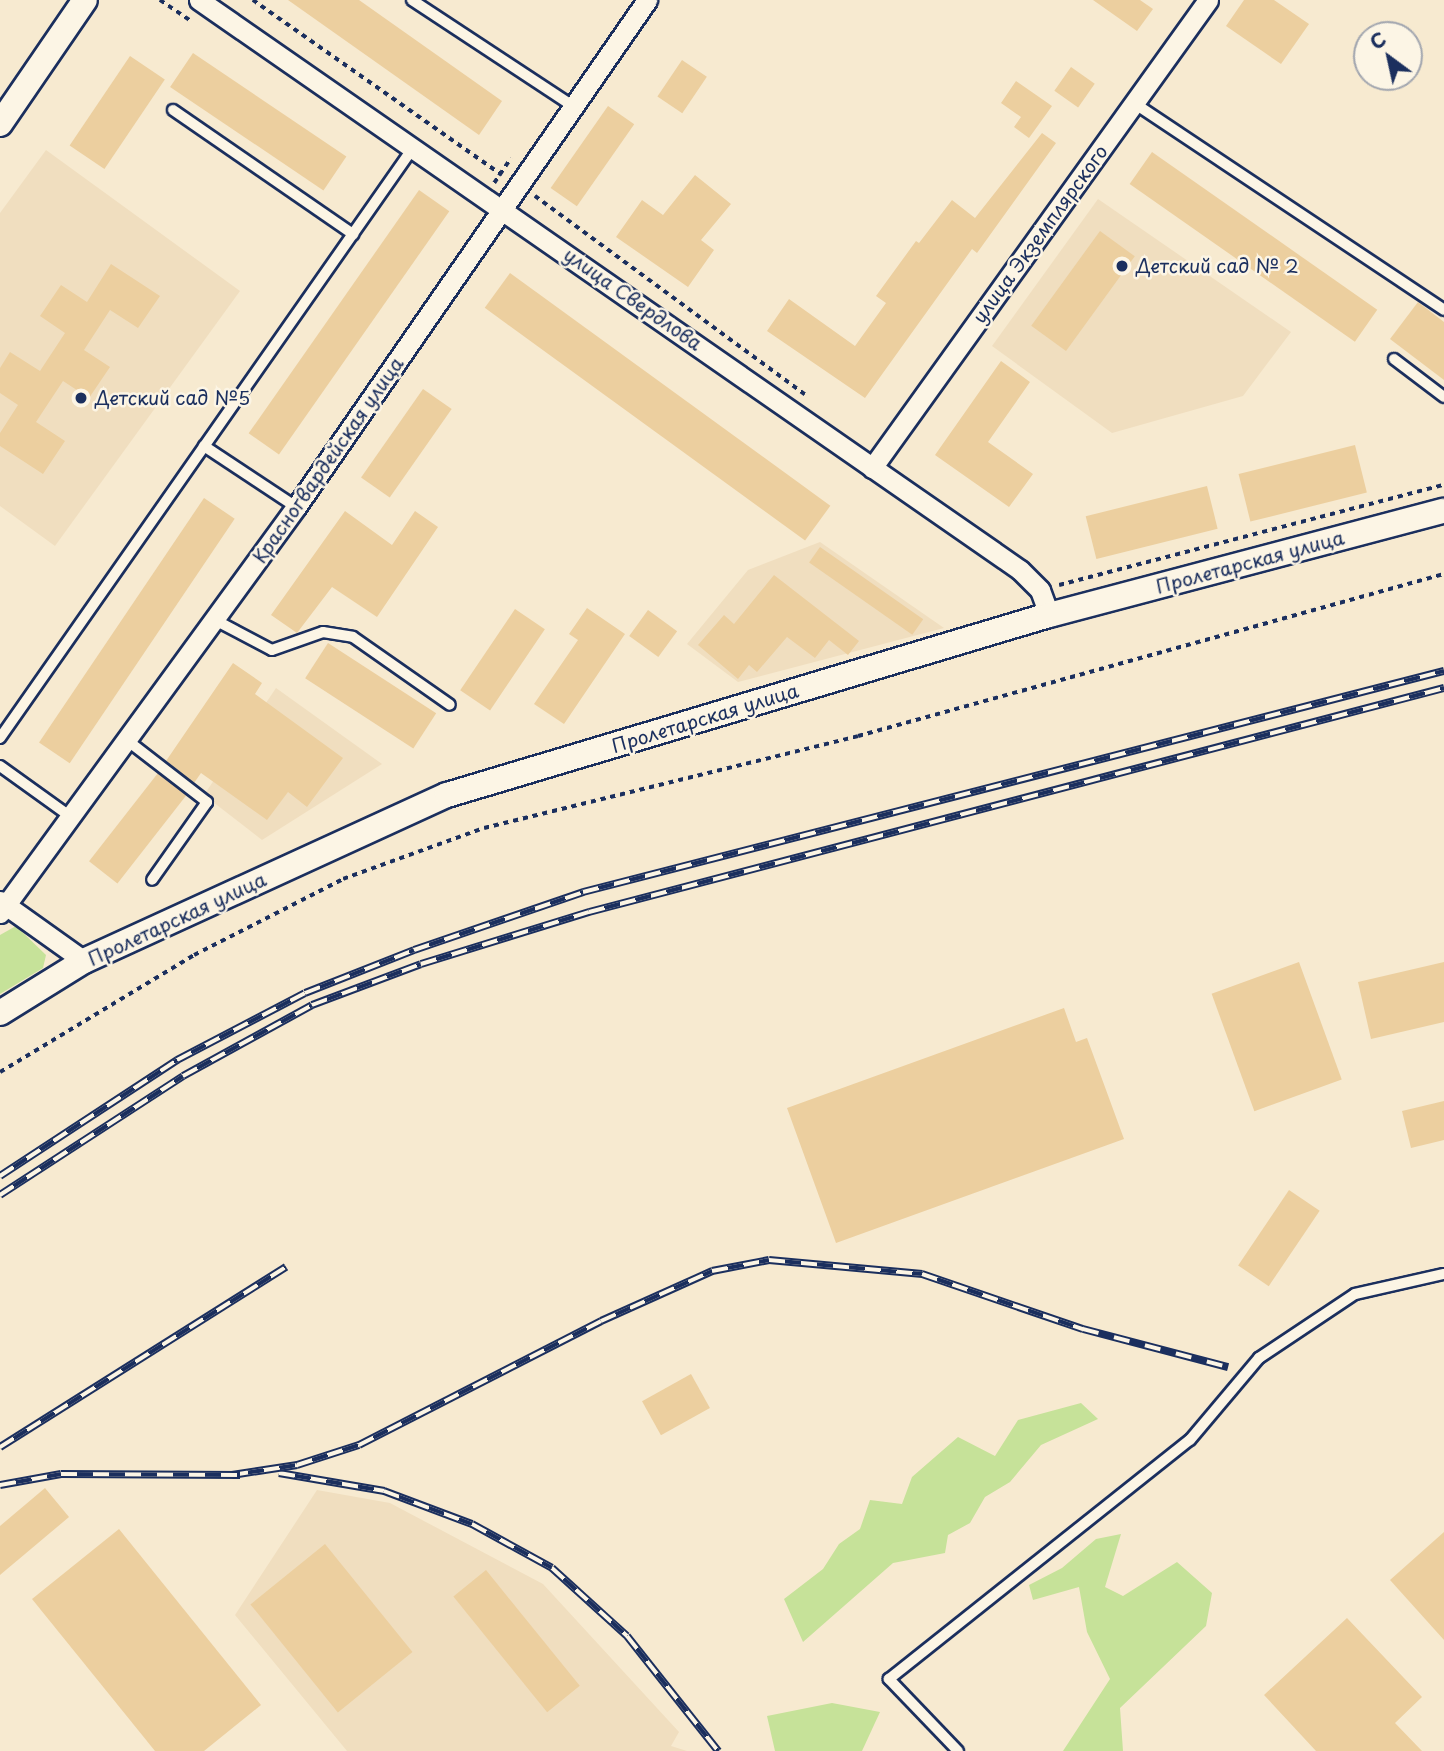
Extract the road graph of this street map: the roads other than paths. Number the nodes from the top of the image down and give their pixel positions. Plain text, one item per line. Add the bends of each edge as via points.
1 (85, 0) edge
2 (199, 0) edge
3 (412, 0) edge
4 (647, 0) edge
5 (1208, 0) edge
6 (1134, 103) junction
7 (574, 107) junction
8 (173, 110) dead end
9 (0, 124) edge
10 (413, 148) junction
11 (503, 207) junction
12 (353, 234) junction
13 (1444, 310) edge
14 (1394, 359) dead end
15 (1444, 397) edge
16 (204, 446) junction
17 (872, 468) junction
18 (296, 506) junction
19 (1444, 511) edge
20 (1049, 615) junction
21 (215, 620) junction
22 (450, 705) dead end
23 (0, 737) edge
24 (128, 741) junction
25 (0, 766) edge
26 (71, 817) junction
27 (152, 880) dead end
28 (2, 907) edge
29 (84, 961) junction
30 (0, 1013) edge
31 (1444, 1274) edge
32 (958, 1751) edge

1 - 9 street
2 - 10 street, улица Свердлова
3 - 7 lane
4 - 7 street, Красногвардейская улица
5 - 6 street, улица Экземплярского
6 - 13 lane
6 - 17 street, улица Экземплярского
7 - 11 street, Красногвардейская улица
8 - 12 lane
10 - 11 street, улица Свердлова
10 - 12 lane
11 - 17 street, улица Свердлова
11 - 18 street, Красногвардейская улица
12 - 16 lane
14 - 15 lane
16 - 18 lane
16 - 23 lane
17 - 20 street, улица Свердлова via 1020,570 1040,590
18 - 21 street, Красногвардейская улица
19 - 20 street, Пролетарская улица
20 - 29 street, Пролетарская улица via 447,795
21 - 22 lane via 272,650 323,632 354,637
21 - 24 street, Красногвардейская улица
24 - 26 street, Красногвардейская улица
24 - 27 lane via 207,802
25 - 26 lane
26 - 28 street, Красногвардейская улица
28 - 29 street
29 - 30 street, Пролетарская улица
31 - 32 lane via 1356,1294 1259,1358 1190,1440 889,1679

